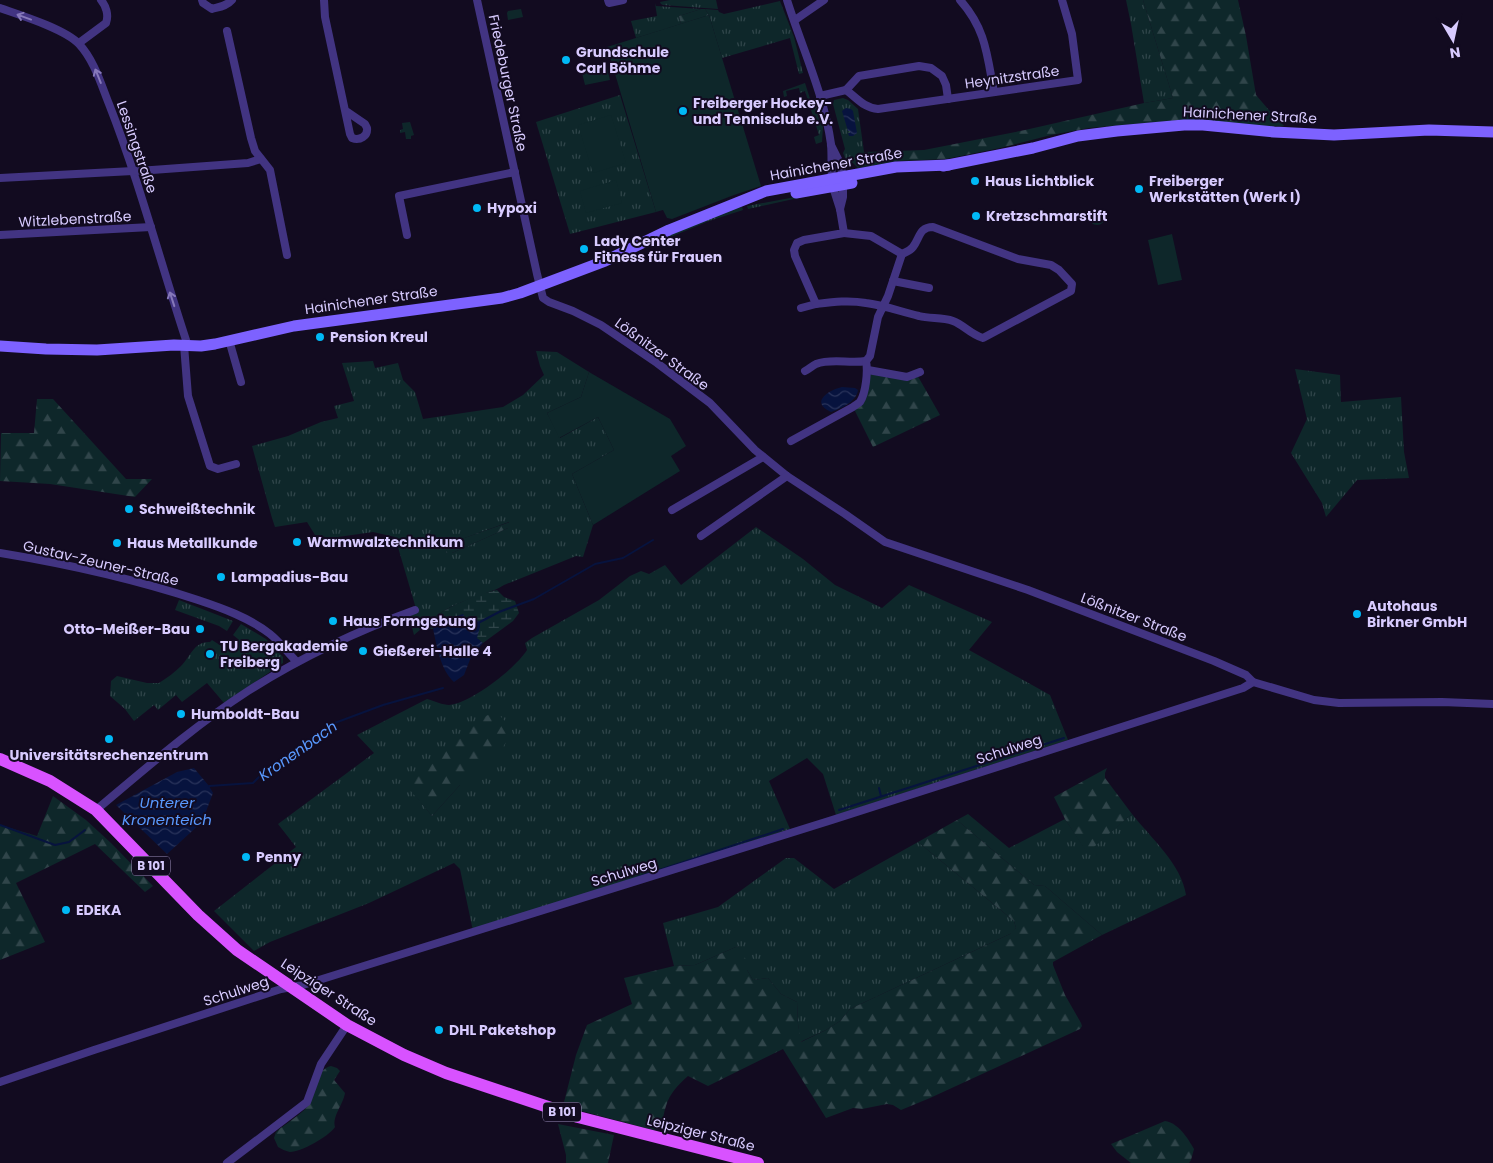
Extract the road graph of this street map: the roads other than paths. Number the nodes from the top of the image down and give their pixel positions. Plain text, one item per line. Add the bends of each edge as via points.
1 (101, 0) edge
2 (202, 0) edge
3 (232, 0) edge
4 (324, 0) edge
5 (477, 0) edge
6 (608, 0) edge
7 (623, 0) edge
8 (787, 0) edge
9 (824, 0) edge
10 (960, 0) edge
11 (1062, 0) edge
12 (0, 8) edge
13 (794, 20) junction
14 (228, 31) dead end
15 (79, 43) junction
16 (846, 90) junction
17 (994, 92) junction
18 (820, 96) junction
19 (948, 98) junction
20 (346, 111) dead end
21 (1493, 132) edge
22 (261, 159) junction
23 (132, 171) junction
24 (515, 172) junction
25 (0, 178) edge
26 (838, 182) junction
27 (150, 227) junction
28 (844, 233) junction
29 (0, 235) edge
30 (408, 235) dead end
31 (902, 254) junction
32 (286, 255) dead end
33 (893, 281) junction
34 (540, 286) junction
35 (929, 288) dead end
36 (816, 304) junction
37 (882, 306) junction
38 (801, 308) dead end
39 (229, 340) junction
40 (0, 346) edge
41 (186, 346) junction
42 (866, 361) junction
43 (868, 370) junction
44 (805, 371) dead end
45 (920, 372) dead end
46 (240, 382) dead end
47 (791, 441) dead end
48 (763, 457) junction
49 (236, 464) dead end
50 (787, 476) junction
51 (672, 510) dead end
52 (700, 536) dead end
53 (0, 553) edge
54 (415, 610) dead end
55 (297, 662) junction
56 (1253, 682) junction
57 (1493, 704) edge
58 (0, 759) edge
59 (96, 810) junction
60 (293, 987) junction
61 (347, 1025) junction
62 (0, 1082) edge
63 (750, 1162) edge
64 (226, 1163) edge

1 - 15 street via 105,4 106,22
2 - 3 street via 212,8
4 - 20 street
5 - 24 street, Friedeburger Straße
6 - 7 street via 608,3
8 - 13 street
9 - 13 street
10 - 17 street via 983,37
11 - 17 street, Heynitzstraße via 1072,34 1078,80
15 -> 12 street, Lessingstraße
13 - 18 street
14 - 22 street via 251,138
23 -> 15 street, Lessingstraße via 94,67
16 - 18 street, Heynitzstraße
16 - 19 street, Heynitzstraße via 872,109
16 - 19 street, Heynitzstraße via 859,76 919,66 931,68 942,76
17 - 19 street, Heynitzstraße
18 - 26 street
21 - 26 main road, Hainichener Straße via 1429,130 1334,135 1212,125 1117,131 1078,136 949,165
22 - 23 street via 248,163
22 - 32 street via 270,170
23 - 25 street
23 - 27 street, Lessingstraße
24 - 30 street, Friedeburger Straße via 399,196
24 - 34 street, Friedeburger Straße
26 - 28 street
26 - 34 main road, Hainichener Straße via 730,205
27 - 29 street, Witzlebenstraße
41 -> 27 street, Lessingstraße
28 - 31 street via 871,236
28 - 36 street via 796,243 794,250
31 - 33 street
31 - 37 street via 910,251 922,230 933,227 1018,259 1051,265 1072,284 1072,291 983,338 955,321 921,317
33 - 35 street
33 - 37 street
34 - 39 main road, Hainichener Straße via 502,298 304,325
34 - 48 street, Lößnitzer Straße via 545,301 573,310 601,325 710,403
36 - 37 street via 841,301
36 - 38 street
37 - 42 street
39 - 41 main road, Hainichener Straße
39 - 46 street
40 - 41 main road, Hainichener Straße via 97,350
41 - 49 street, Lessingstraße via 188,396 210,466 218,469
42 - 43 street
42 - 44 street via 817,364
43 - 45 street via 907,377
43 - 47 street via 859,402
48 - 50 street, Lößnitzer Straße
48 - 51 street
50 - 52 street
50 - 56 street, Lößnitzer Straße via 885,542 1028,590 1214,661
53 - 55 street, Gustav-Zeuner-Straße via 147,584 211,605 270,634
54 - 55 street
55 - 59 street via 195,728
56 - 57 street, Lößnitzer Straße via 1314,700 1339,703
56 - 60 street, Schulweg via 1243,688 841,817
58 - 59 main road, Leipziger Straße / B 101 via 50,782
59 - 60 main road, Leipziger Straße / B 101 via 198,915 242,954
60 - 61 main road, Leipziger Straße / B 101
60 - 62 street, Schulweg
61 - 63 main road, Leipziger Straße / B 101 via 453,1076 578,1118
61 - 64 street via 321,1064 307,1102

